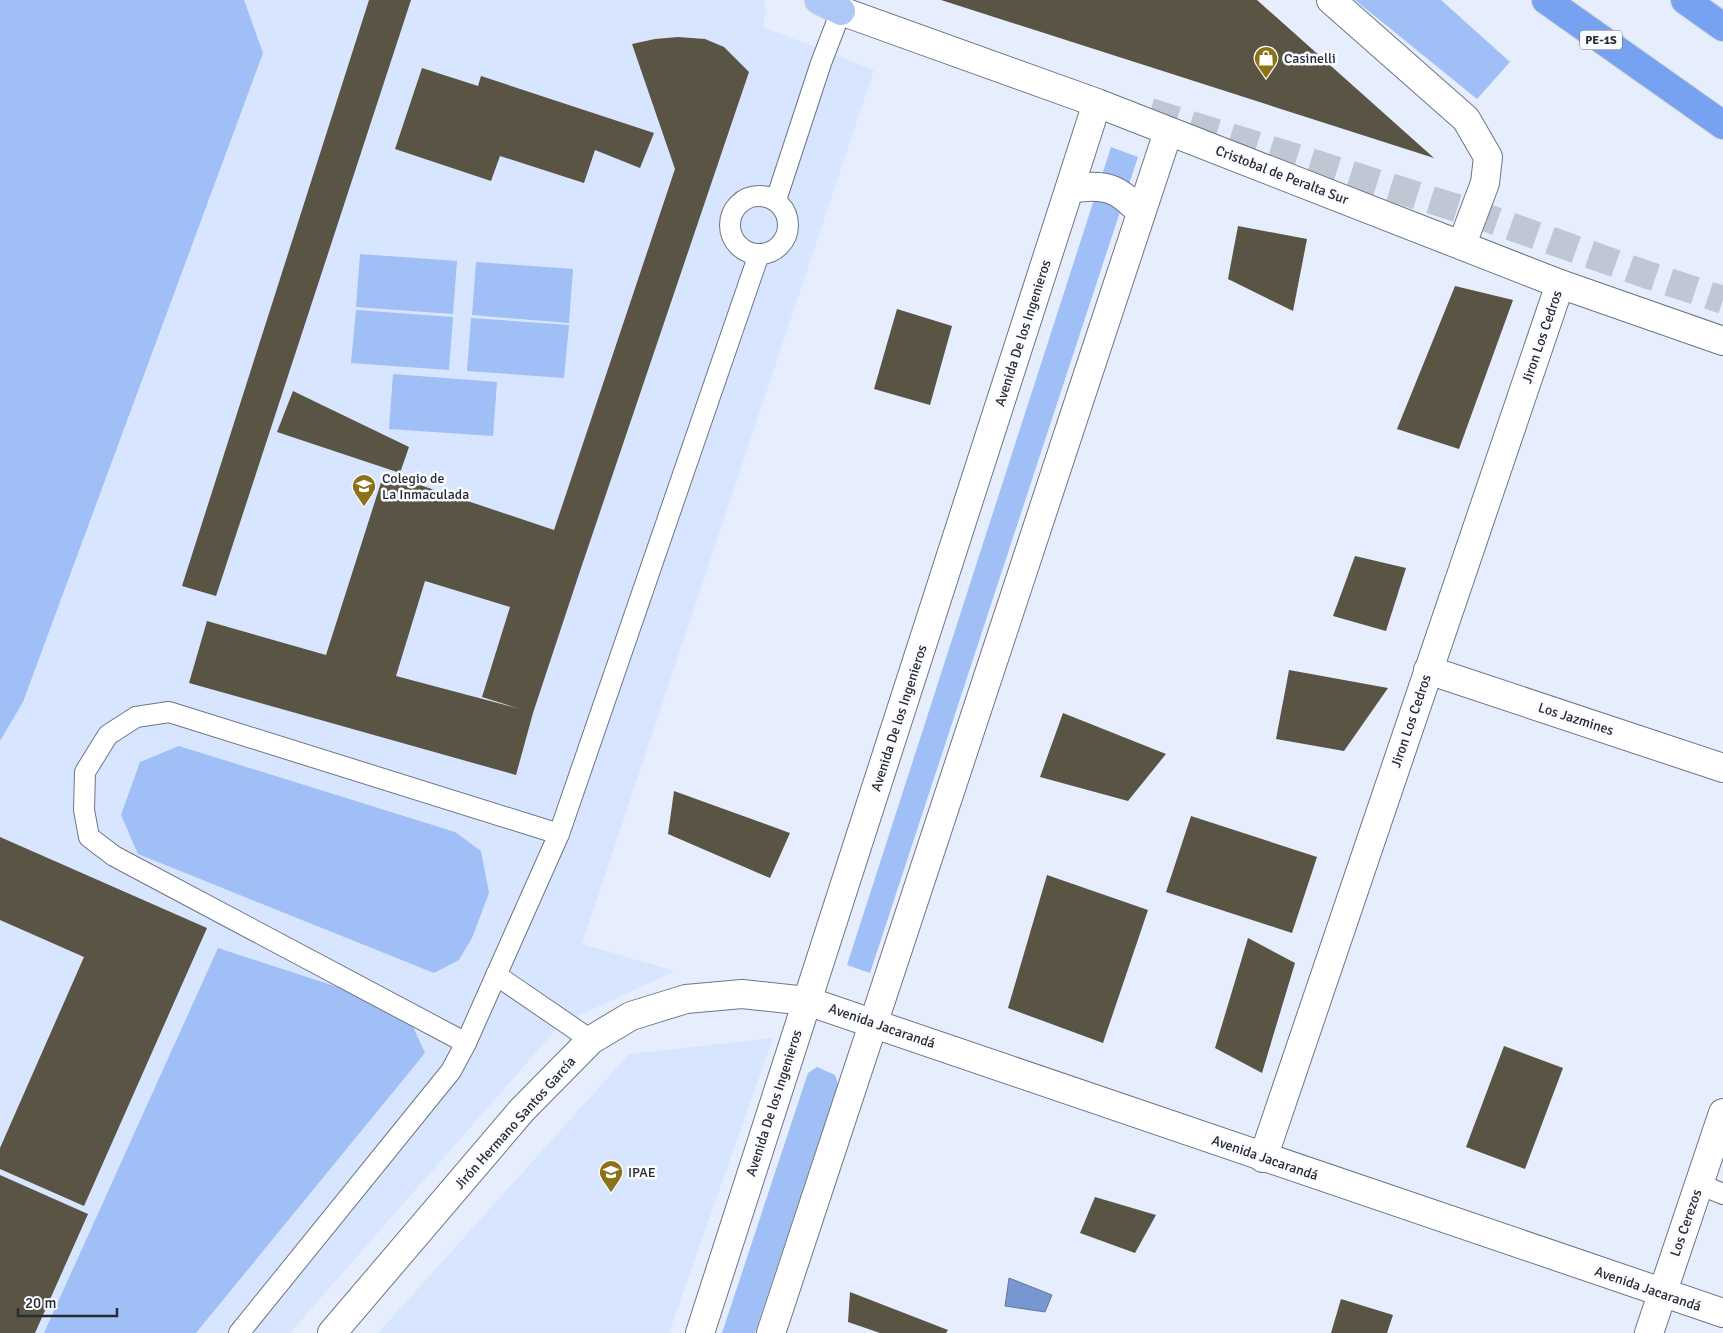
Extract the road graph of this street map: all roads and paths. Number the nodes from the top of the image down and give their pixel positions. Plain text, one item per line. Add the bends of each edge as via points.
1 (1331, 0) edge
2 (1546, 0) edge
3 (830, 6) edge
4 (1098, 103) junction
5 (1723, 125) edge
6 (1168, 132) junction
7 (1070, 189) junction
8 (776, 200) junction
9 (1141, 213) junction
10 (1462, 244) junction
11 (759, 254) junction
12 (1560, 284) junction
13 (1723, 341) edge
14 (1428, 670) junction
15 (1723, 768) edge
16 (559, 834) junction
17 (496, 975) junction
18 (807, 1001) junction
19 (874, 1023) junction
20 (591, 1040) junction
21 (466, 1043) junction
22 (1723, 1113) edge
23 (1263, 1158) junction
24 (1711, 1189) edge
25 (1662, 1294) junction
26 (1723, 1313) edge
27 (239, 1333) edge
28 (332, 1333) edge
29 (700, 1333) edge
30 (771, 1333) edge
31 (1649, 1333) edge

1 - 10 street via 1466,119 1488,157 1485,183
2 - 5 highway, PE-1S
3 - 4 street, Cristobal de Peralta Sur
3 - 8 lane via 821,63
4 - 6 street, Cristobal de Peralta Sur
4 - 7 street, Avenida De los Ingenieros
6 - 9 street
6 - 10 street, Cristobal de Peralta Sur
7 - 9 street via 1088,186 1110,189 1128,198
7 - 18 street, Avenida De los Ingenieros
8 - 11 lane via 786,212 788,227 784,241 773,251
8 - 11 lane via 750,197 739,204 732,216 731,230 735,242 746,251
9 - 19 street
10 - 12 street, Cristobal de Peralta Sur
11 - 16 lane
12 - 13 street, Cristobal de Peralta Sur
12 - 14 street, Jiron Los Cedros
14 - 15 street, Los Jazmines
14 - 23 street, Jiron Los Cedros
16 - 17 lane
16 - 21 lane via 170,712 136,717 108,735 86,772 84,810 89,837 114,856
17 - 20 lane
17 - 21 lane
18 - 19 street, Avenida Jacarandá
18 - 20 street, Jirón Hermano Santos García via 742,994 686,999 631,1016
18 - 29 street, Avenida De los Ingenieros
19 - 23 street, Avenida Jacarandá
19 - 30 street
20 - 28 street, Jirón Hermano Santos García via 522,1110
21 - 27 lane via 451,1071
22 - 24 street, Los Cerezos
23 - 25 street, Avenida Jacarandá
24 - 25 street, Los Cerezos
25 - 26 street, Avenida Jacarandá
25 - 31 street, Los Cerezos

